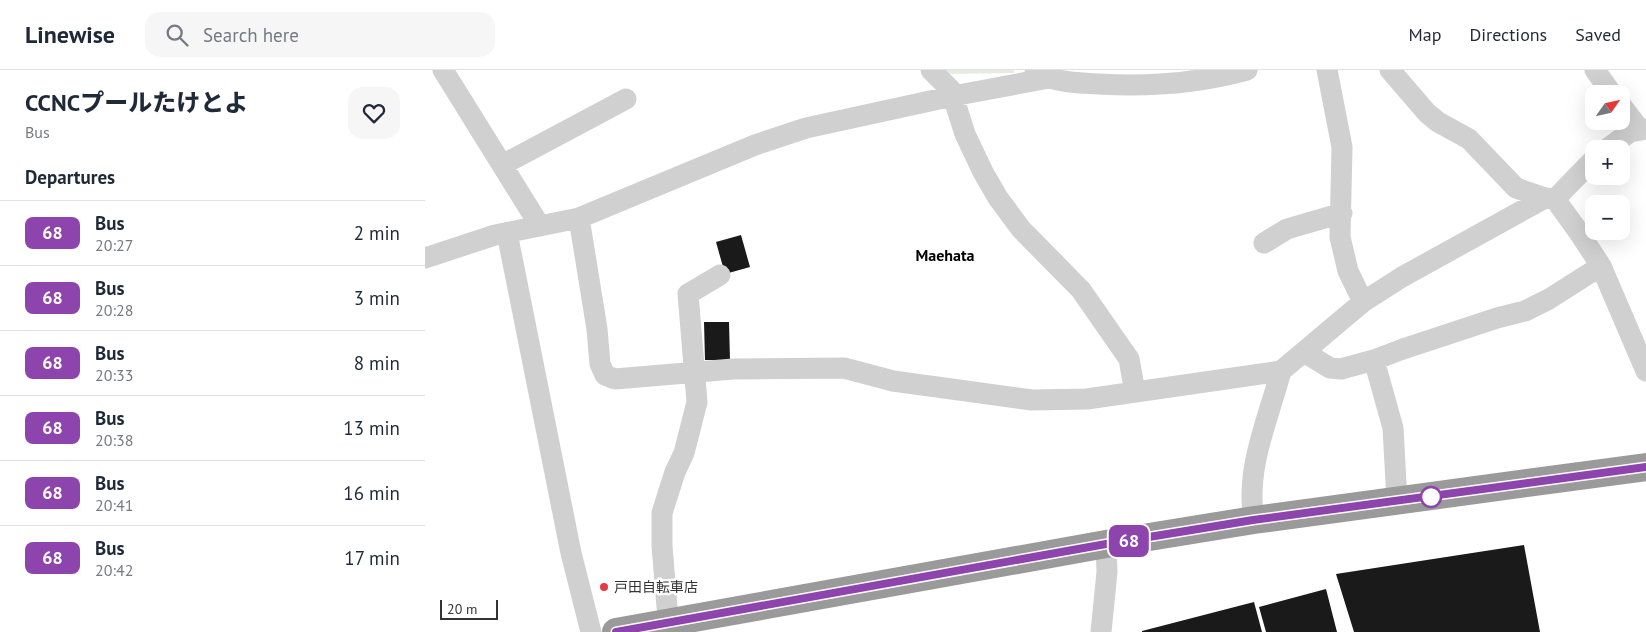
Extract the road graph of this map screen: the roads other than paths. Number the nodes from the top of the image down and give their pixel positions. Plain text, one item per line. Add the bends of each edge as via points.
1 (443, 70) edge
2 (931, 70) edge
3 (1247, 70) edge
4 (1327, 70) edge
5 (1390, 70) edge
6 (1595, 70) edge
7 (1038, 73) edge
8 (1606, 85) edge
9 (953, 96) junction
10 (625, 98) dead end
11 (1630, 115) edge
12 (1643, 129) edge
13 (1619, 140) edge
14 (502, 165) junction
15 (1585, 167) edge
16 (1550, 199) junction
17 (1342, 213) junction
18 (579, 218) junction
19 (540, 226) junction
20 (507, 233) junction
21 (1264, 243) dead end
22 (425, 258) edge
23 (1601, 266) junction
24 (720, 275) dead end
25 (1363, 302) junction
26 (1304, 352) junction
27 (1374, 360) junction
28 (1281, 371) junction
29 (1646, 371) edge
30 (694, 372) junction
31 (1135, 392) junction
32 (1646, 467) edge
33 (1397, 501) junction
34 (1253, 520) junction
35 (1106, 544) junction
36 (670, 621) junction
37 (591, 632) edge
38 (616, 632) edge
39 (1101, 632) edge

1 - 14 street
2 - 9 street
3 - 7 street via 1156,85 1071,83
4 - 17 street via 1342,147
5 - 16 street via 1427,113 1469,139 1516,188
6 - 8 street
7 - 9 street
9 - 18 street via 822,124 755,145
9 - 31 street via 965,134 998,198 1021,229 1081,290 1129,359
10 - 14 street
11 - 12 street
12 - 13 street via 1630,132
14 - 19 street
15 - 16 street
16 - 23 street via 1578,231
16 - 25 street via 1402,277
17 - 21 street via 1287,229
17 - 25 street via 1340,237 1348,271
18 - 19 street
18 - 30 street via 600,364 605,374 615,378
19 - 20 street
20 - 22 street
20 - 37 street via 571,553
23 - 27 street via 1525,312 1497,318
23 - 29 street
24 - 30 street via 688,294
25 - 26 street
26 - 27 street via 1331,368
26 - 28 street
27 - 33 street via 1393,428
28 - 31 street
28 - 34 street via 1253,476
30 - 31 street via 844,368 893,380 1032,400 1087,399
30 - 36 street via 697,402 685,453 675,472 662,513
32 - 33 highway
33 - 34 highway
34 - 35 highway
35 - 36 highway
35 - 39 street via 1107,572
36 - 38 highway

